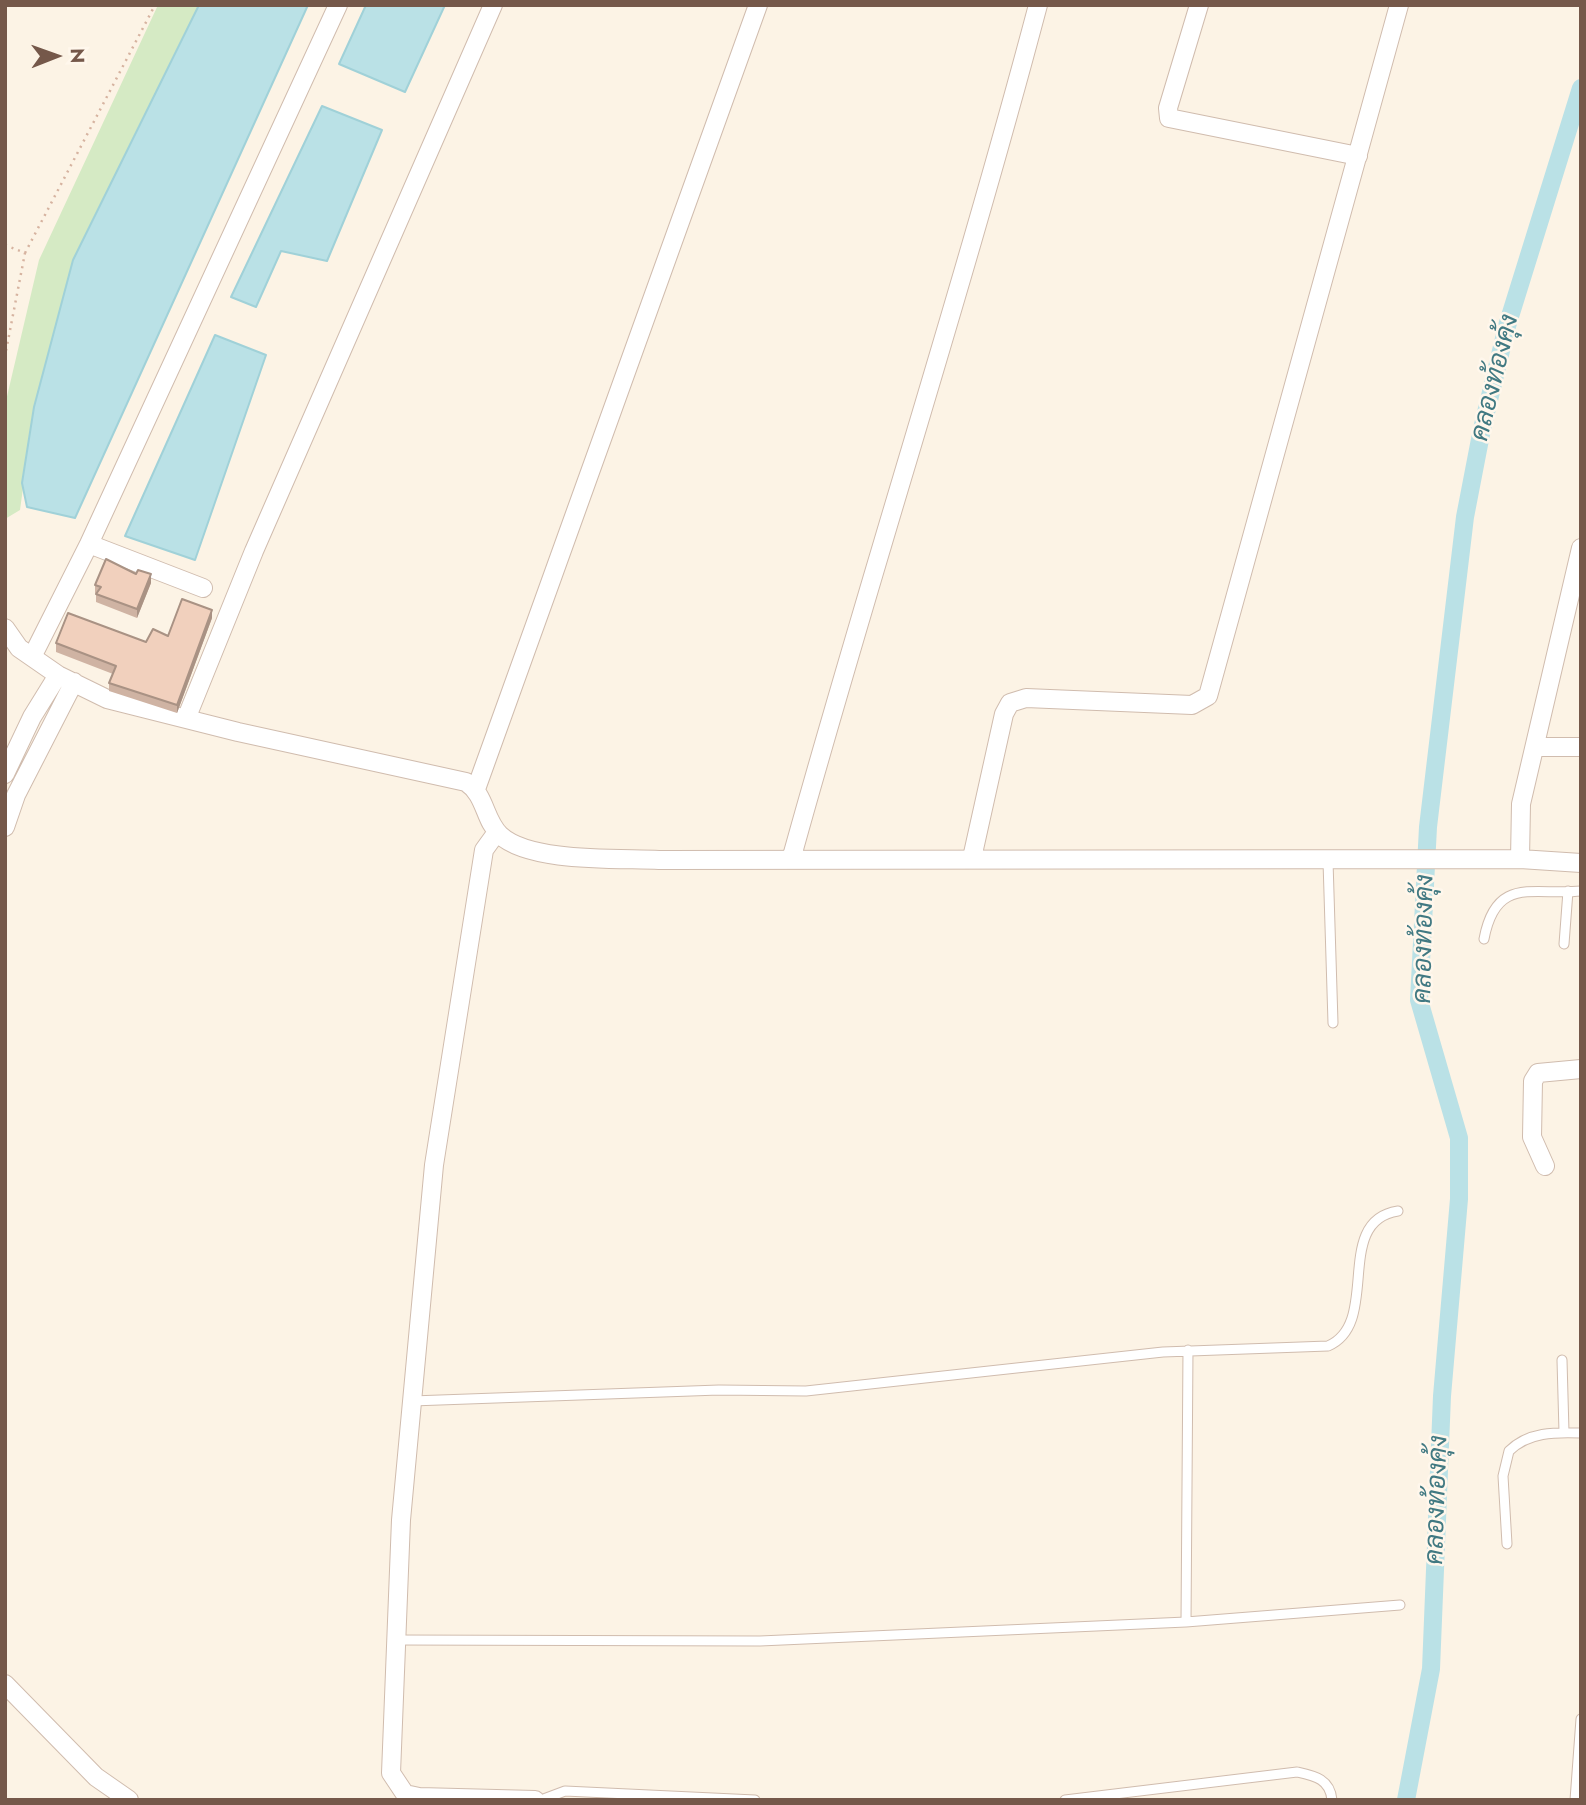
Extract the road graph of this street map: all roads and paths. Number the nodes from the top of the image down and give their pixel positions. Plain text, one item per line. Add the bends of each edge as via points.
1 (155, 5) edge
2 (338, 5) edge
3 (493, 5) edge
4 (758, 5) edge
5 (1038, 5) edge
6 (1199, 5) edge
7 (1399, 5) edge
8 (1358, 156) junction
9 (5, 245) edge
10 (25, 253) junction
11 (5, 356) edge
12 (89, 544) junction
13 (1581, 548) edge
14 (204, 588) dead end
15 (5, 628) edge
16 (32, 657) junction
17 (66, 679) junction
18 (186, 719) junction
19 (1535, 747) junction
20 (1581, 747) edge
21 (5, 774) edge
22 (476, 789) junction
23 (5, 827) edge
24 (497, 832) junction
25 (972, 858) junction
26 (1520, 859) junction
27 (791, 860) junction
28 (1328, 861) junction
29 (1581, 863) edge
30 (1568, 891) junction
31 (1581, 891) edge
32 (1484, 939) dead end
33 (1564, 944) dead end
34 (1334, 1023) dead end
35 (1581, 1069) edge
36 (1545, 1166) dead end
37 (1398, 1211) dead end
38 (1188, 1350) junction
39 (1562, 1360) dead end
40 (412, 1401) junction
41 (1564, 1433) junction
42 (1581, 1433) edge
43 (1507, 1544) dead end
44 (1400, 1605) dead end
45 (1186, 1622) junction
46 (396, 1640) junction
47 (5, 1684) edge
48 (1581, 1719) edge
49 (129, 1800) edge
50 (535, 1800) edge
51 (541, 1800) edge
52 (755, 1800) edge
53 (1065, 1800) edge
54 (1332, 1800) edge
55 (1575, 1800) edge

1 - 10 path
2 - 12 street
3 - 18 street via 254,551
4 - 22 street
5 - 27 street via 1000,150 852,636
6 - 8 street via 1168,108 1169,118
7 - 8 street
8 - 25 street via 1209,696 1192,705 1026,698 1010,703
9 - 10 path
10 - 11 path
12 - 14 street
12 - 16 street
13 - 19 street
15 - 16 street
16 - 17 street
17 - 18 street via 107,699
17 - 21 street via 32,718
17 - 23 street
18 - 22 street via 466,782
19 - 20 street
19 - 26 street via 1521,804
22 - 24 street
24 - 27 street via 518,847 568,855
24 - 40 street via 484,850 435,1165
25 - 27 street
25 - 28 street
26 - 28 street
26 - 29 street
28 - 34 lane
30 - 31 lane
30 - 32 lane via 1531,890 1510,895 1492,910
30 - 33 lane
35 - 36 street via 1538,1073 1533,1081 1532,1137
37 - 38 lane via 1380,1218 1369,1233 1361,1252 1354,1315 1336,1342 1313,1347
38 - 40 lane via 806,1391
38 - 45 lane
39 - 41 lane
40 - 46 street
41 - 42 lane
41 - 43 lane via 1529,1438 1509,1451 1503,1476
44 - 45 lane
45 - 46 lane via 760,1641
46 - 50 street via 391,1773 398,1787 418,1797
47 - 49 street via 96,1777
48 - 55 lane
51 - 52 lane via 565,1791
53 - 54 lane via 1297,1772 1319,1777

